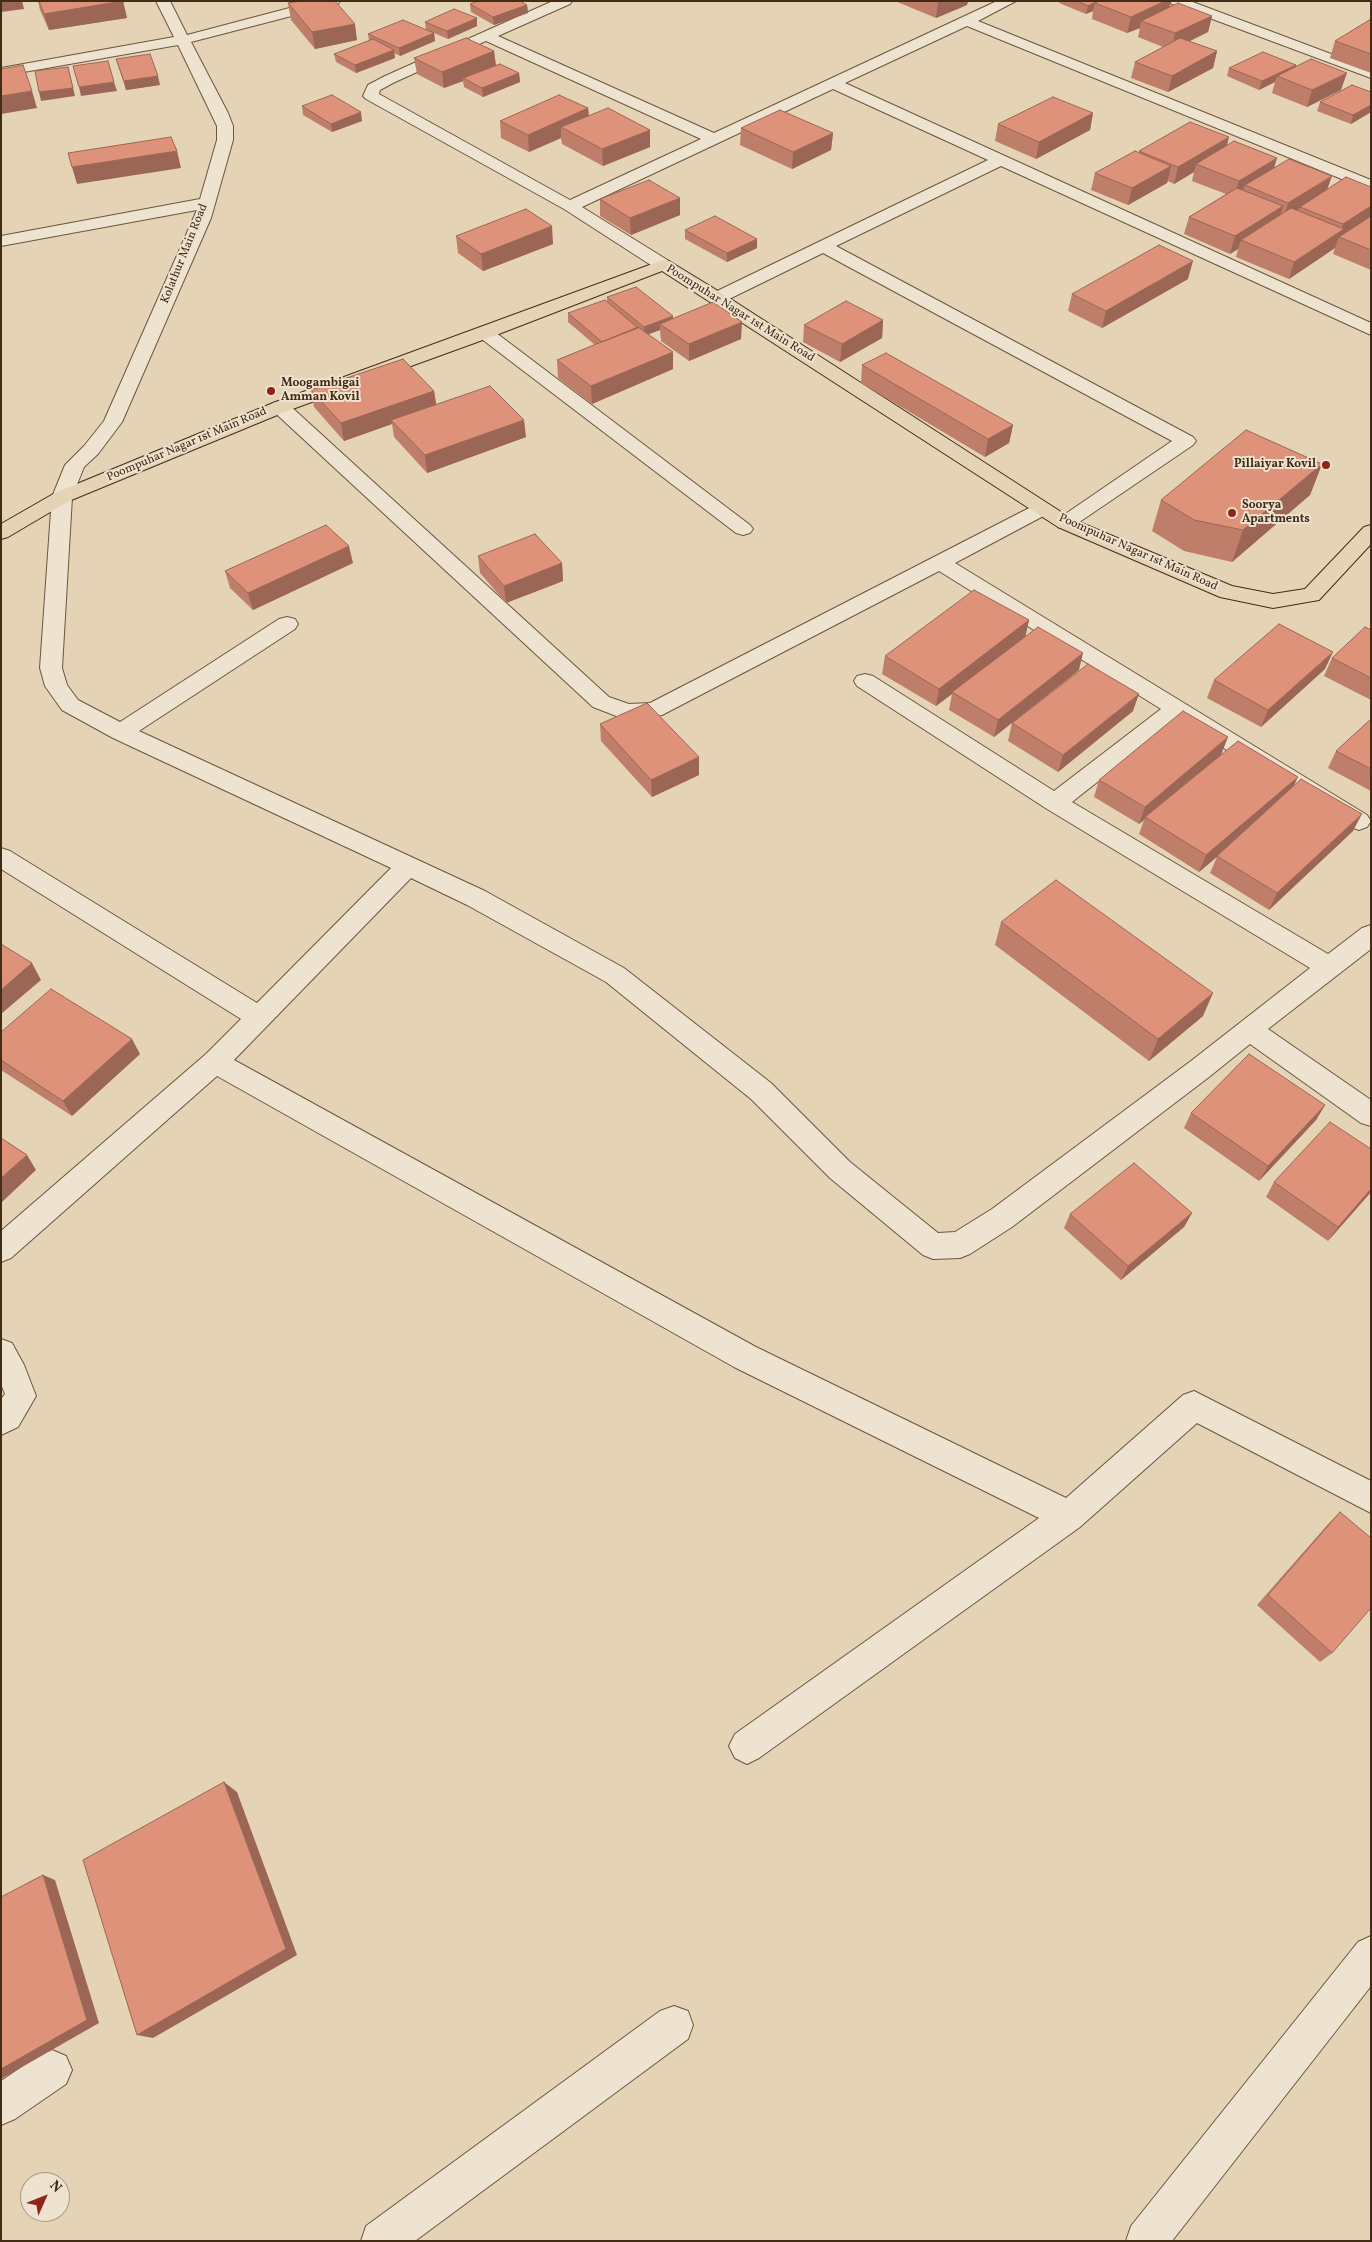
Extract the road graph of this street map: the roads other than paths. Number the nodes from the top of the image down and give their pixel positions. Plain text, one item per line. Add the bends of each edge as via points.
1 (163, 1) edge
2 (333, 1) edge
3 (565, 1) edge
4 (1009, 1) edge
5 (1177, 1) edge
6 (967, 21) junction
7 (488, 37) junction
8 (184, 40) junction
9 (1, 72) edge
10 (1371, 74) edge
11 (833, 83) junction
12 (714, 139) junction
13 (1001, 160) junction
14 (1371, 186) edge
15 (207, 203) junction
16 (570, 206) junction
17 (1, 241) edge
18 (824, 246) junction
19 (662, 266) junction
20 (717, 298) junction
21 (1371, 330) edge
22 (485, 334) junction
23 (280, 406) junction
24 (62, 497) junction
25 (1042, 509) junction
26 (1065, 523) junction
27 (743, 529) dead end
28 (1371, 531) edge
29 (1, 533) edge
30 (939, 562) junction
31 (286, 624) dead end
32 (865, 681) dead end
33 (1177, 708) junction
34 (121, 732) junction
35 (1055, 803) junction
36 (1359, 821) dead end
37 (1, 857) edge
38 (408, 866) junction
39 (1371, 935) edge
40 (1329, 967) junction
41 (258, 1017) junction
42 (1249, 1029) junction
43 (215, 1062) junction
44 (1371, 1115) edge
45 (1, 1249) edge
46 (1, 1353) edge
47 (1, 1420) edge
48 (1371, 1498) edge
49 (1070, 1516) junction
50 (747, 1746) dead end
51 (1371, 1955) edge
52 (674, 2025) dead end
53 (52, 2070) dead end
54 (1, 2104) edge
55 (381, 2241) edge
56 (1146, 2241) edge

1 - 8 street, Kolathur Main Road
2 - 8 street
3 - 7 street
4 - 6 street
5 - 10 street
6 - 11 street
6 - 14 street
7 - 12 street
7 - 16 street via 390,79 374,88 371,96
8 - 9 street
8 - 15 street, Kolathur Main Road via 225,126 226,140
11 - 12 street
11 - 13 street
12 - 16 street
13 - 18 street
13 - 21 street
15 - 17 street
15 - 24 street, Kolathur Main Road via 113,422 75,465
16 - 19 street
18 - 20 street
18 - 26 street via 1186,441
19 - 20 main road, Poompuhar Nagar 1st Main Road
19 - 22 main road, Poompuhar Nagar 1st Main Road
20 - 25 main road, Poompuhar Nagar 1st Main Road
22 - 23 main road, Poompuhar Nagar 1st Main Road
22 - 27 street
23 - 24 main road, Poompuhar Nagar 1st Main Road
23 - 30 street via 601,702 627,712 654,710
24 - 29 main road, Poompuhar Nagar 1st Main Road
24 - 34 street, Kolathur Main Road via 51,668 56,686 70,705
25 - 26 main road, Poompuhar Nagar 1st Main Road
25 - 30 street
26 - 28 main road, Poompuhar Nagar 1st Main Road via 1227,592 1273,600 1312,595
30 - 33 street
31 - 34 street
32 - 35 street
33 - 35 street
33 - 36 street
34 - 38 street, Kolathur Main Road
35 - 40 street
37 - 41 street
38 - 41 street
38 - 42 street, Kolathur Main Road via 476,898 615,975 761,1092 840,1170 933,1246 960,1245 1002,1218
39 - 40 street, Kolathur Main Road
40 - 42 street, Kolathur Main Road
41 - 43 street
42 - 44 street
43 - 45 street
43 - 49 street via 745,1357
46 - 47 street via 21,1396 7,1417
48 - 49 street via 1194,1405
49 - 50 street
51 - 56 street
52 - 55 street
53 - 54 street

